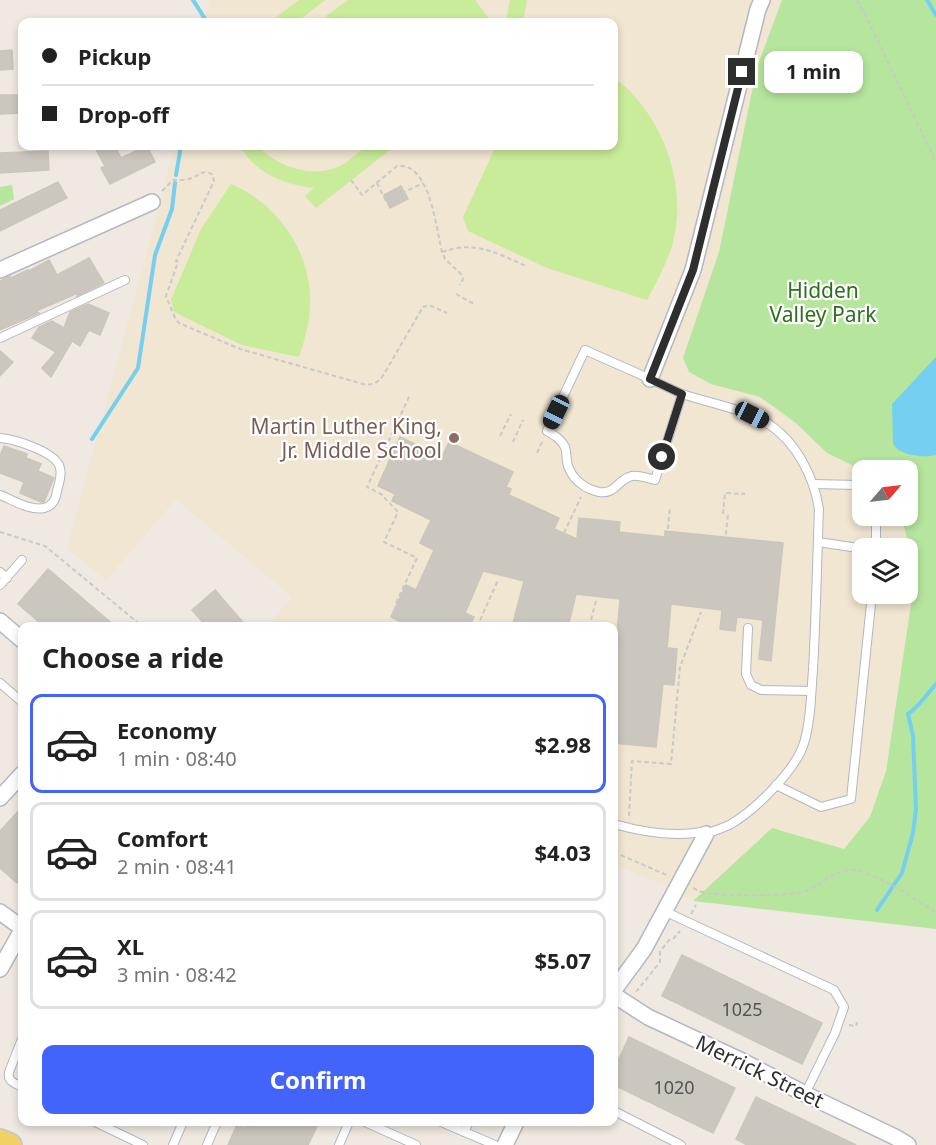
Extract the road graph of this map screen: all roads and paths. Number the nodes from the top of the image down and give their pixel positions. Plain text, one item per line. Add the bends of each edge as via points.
1 (762, 0) edge
2 (857, 0) edge
3 (936, 162) edge
4 (351, 180) dead end
5 (377, 183) junction
6 (423, 183) junction
7 (152, 202) joint
8 (441, 252) junction
9 (526, 266) dead end
10 (0, 270) edge
11 (125, 280) dead end
12 (460, 285) dead end
13 (456, 294) dead end
14 (474, 304) dead end
15 (447, 313) dead end
16 (0, 338) edge
17 (650, 379) junction
18 (410, 394) dead end
19 (682, 394) junction
20 (511, 414) dead end
21 (523, 420) dead end
22 (547, 431) junction
23 (500, 436) dead end
24 (0, 438) edge
25 (513, 442) dead end
26 (537, 453) dead end
27 (813, 484) junction
28 (852, 485) edge
29 (745, 494) dead end
30 (0, 495) edge
31 (581, 497) dead end
32 (669, 507) dead end
33 (723, 514) dead end
34 (728, 514) dead end
35 (668, 529) dead end
36 (0, 532) edge
37 (564, 533) dead end
38 (725, 542) dead end
39 (818, 542) junction
40 (852, 547) edge
41 (22, 560) dead end
42 (0, 572) edge
43 (7, 578) junction
44 (498, 580) dead end
45 (0, 585) edge
46 (596, 601) dead end
47 (396, 603) dead end
48 (871, 604) edge
49 (701, 612) dead end
50 (0, 621) edge
51 (137, 622) edge
52 (479, 622) edge
53 (590, 622) edge
54 (748, 627) dead end
55 (18, 637) edge
56 (0, 683) edge
57 (811, 691) junction
58 (18, 699) edge
59 (18, 778) edge
60 (776, 785) junction
61 (0, 798) edge
62 (629, 816) dead end
63 (618, 825) edge
64 (706, 834) junction
65 (618, 854) edge
66 (672, 878) dead end
67 (693, 888) dead end
68 (696, 904) dead end
69 (936, 906) edge
70 (664, 911) junction
71 (0, 912) edge
72 (935, 912) edge
73 (686, 921) junction
74 (18, 926) edge
75 (18, 936) edge
76 (0, 969) edge
77 (618, 985) edge
78 (618, 998) edge
79 (631, 998) dead end
80 (18, 1052) edge
81 (18, 1085) edge
82 (805, 1094) junction
83 (618, 1113) edge
84 (103, 1126) edge
85 (181, 1126) edge
86 (216, 1126) edge
87 (347, 1126) edge
88 (374, 1126) edge
89 (451, 1126) edge
90 (467, 1126) edge
91 (514, 1126) edge
92 (465, 1132) junction
93 (0, 1140) edge
94 (898, 1142) edge
95 (10, 1145) edge
96 (143, 1145) edge
97 (172, 1145) edge
98 (207, 1145) edge
99 (339, 1145) edge
100 (416, 1145) edge
101 (495, 1145) edge
102 (505, 1145) edge
103 (681, 1145) edge

1 - 17 street via 693,270
2 - 3 path
4 - 5 path via 362,195
5 - 6 path via 402,166 417,173
5 - 6 path via 387,201
6 - 8 path
7 - 10 street
7 - 15 path via 172,180 204,172 213,175 214,181 176,261 166,296 179,323 240,350 372,384 384,374 423,307 429,305
8 - 9 path via 476,247
8 - 12 path via 462,275
11 - 16 lane
13 - 14 path
17 - 19 lane
17 - 22 lane via 585,350
18 - 47 path via 367,487 381,494 398,512 384,542 417,558
19 - 22 lane via 655,480 628,476 608,492 580,484 568,466 564,446
19 - 27 lane via 768,423 795,450
20 - 23 path
21 - 25 path
22 - 26 path
24 - 30 lane via 48,455 60,466 60,477 55,501 44,508 26,506
27 - 28 lane
27 - 39 lane via 819,509
29 - 33 path via 725,493
31 - 37 path
32 - 35 path
34 - 38 path
36 - 51 path via 45,546
39 - 40 lane
39 - 57 lane
41 - 43 lane
42 - 43 lane
43 - 45 lane
44 - 52 path
46 - 53 path
48 - 60 lane via 851,799 821,807
49 - 62 path via 680,668 670,764 632,761
50 - 55 street
54 - 57 lane via 746,674 751,686 761,690
56 - 58 lane
57 - 60 lane via 804,743 794,765
59 - 61 street
60 - 64 lane via 733,823
63 - 64 lane via 679,835
64 - 70 street
65 - 66 path
67 - 72 path via 713,894 790,894 806,891 838,872 852,870 869,874
68 - 73 path
69 - 72 path
70 - 73 lane
70 - 77 street via 644,949
71 - 74 street
73 - 79 path via 660,952 660,962
73 - 82 lane via 834,990 844,1007
75 - 76 street
78 - 82 street, Merrick Street via 648,1017
80 - 81 lane via 8,1077
82 - 94 street, Merrick Street
83 - 103 lane
84 - 96 lane
85 - 97 lane
86 - 98 lane
87 - 99 lane
88 - 100 lane
89 - 92 lane
90 - 92 lane
91 - 102 street
92 - 101 lane
93 - 95 main road

